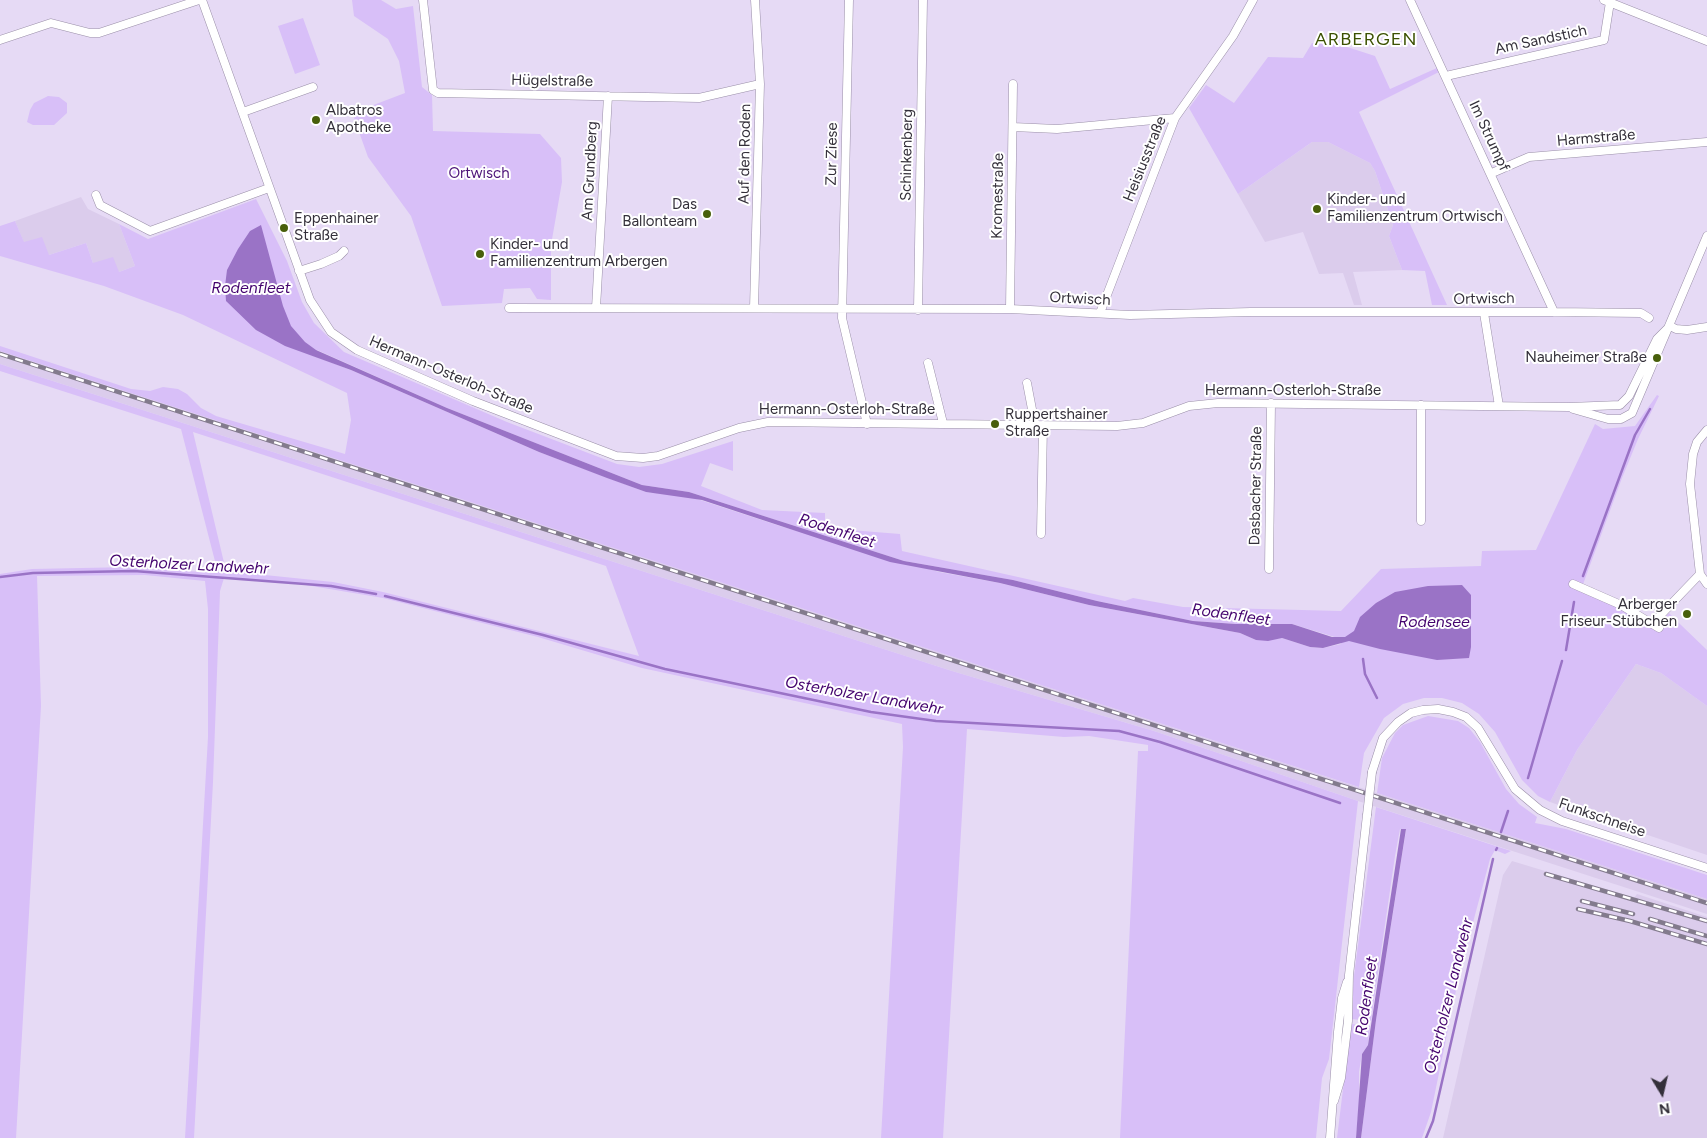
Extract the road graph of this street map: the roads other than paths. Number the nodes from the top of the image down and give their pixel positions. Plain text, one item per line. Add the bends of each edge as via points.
1 (200, 0) edge
2 (423, 0) edge
3 (756, 0) edge
4 (849, 0) edge
5 (923, 0) edge
6 (1253, 0) edge
7 (1410, 0) edge
8 (1607, 1) edge
9 (0, 40) edge
10 (1707, 41) edge
11 (1446, 76) junction
12 (760, 84) junction
13 (1013, 84) dead end
14 (313, 87) dead end
15 (608, 96) junction
16 (243, 112) junction
17 (1175, 118) junction
18 (1013, 127) junction
19 (1707, 142) edge
20 (1492, 173) junction
21 (269, 188) junction
22 (96, 195) dead end
23 (1707, 236) edge
24 (344, 251) dead end
25 (299, 271) junction
26 (509, 308) dead end
27 (596, 308) junction
28 (754, 308) junction
29 (842, 309) junction
30 (1010, 309) junction
31 (918, 310) junction
32 (1554, 312) junction
33 (1100, 313) junction
34 (1484, 313) junction
35 (1649, 318) dead end
36 (1670, 326) junction
37 (1707, 327) edge
38 (928, 363) dead end
39 (1028, 383) dead end
40 (1271, 403) junction
41 (1421, 405) junction
42 (1499, 406) junction
43 (1569, 407) junction
44 (943, 423) junction
45 (866, 424) junction
46 (1039, 425) junction
47 (1707, 430) edge
48 (1421, 521) dead end
49 (1041, 534) dead end
50 (1269, 569) dead end
51 (1700, 574) junction
52 (1573, 584) dead end
53 (1707, 584) edge
54 (1707, 868) edge
55 (1330, 1138) edge

1 - 9 street via 100,33 51,22
1 - 16 street, Hermann-Osterloh-Straße
2 - 15 street, Hügelstraße via 433,90 438,93
3 - 12 street, Auf den Roden
4 - 29 street, Zur Ziese
5 - 31 street, Schinkenberg
6 - 17 street, Heisiusstraße via 1233,36
7 - 11 street, Im Strumpf
8 - 10 street
8 - 11 street, Am Sandstich via 1604,40
11 - 20 street, Im Strumpf
12 - 15 street, Hügelstraße via 699,98
12 - 28 street, Auf den Roden
13 - 18 street, Kromestraße
14 - 16 street
15 - 27 street, Am Grundberg
16 - 21 street, Hermann-Osterloh-Straße
17 - 18 street via 1058,129
17 - 33 street, Heisiusstraße
18 - 30 street, Kromestraße
19 - 20 street, Harmstraße via 1529,158
20 - 32 street, Im Strumpf
21 - 22 street via 150,231 100,205
21 - 25 street, Hermann-Osterloh-Straße
23 - 36 street
24 - 25 street via 321,264
25 - 45 street, Hermann-Osterloh-Straße via 313,309 339,340 473,401 616,456 658,456 758,423
26 - 27 street, Ortwisch
27 - 28 street, Ortwisch
28 - 29 street, Ortwisch
29 - 31 street, Ortwisch
29 - 45 street, Zur Ziese
30 - 31 street, Ortwisch
30 - 33 street, Ortwisch
32 - 34 street, Ortwisch
32 - 35 street, Ortwisch via 1641,313
33 - 34 street, Ortwisch
34 - 42 street
36 - 37 street via 1687,330
36 - 43 street, Hermann-Osterloh-Straße via 1657,339 1620,406
36 - 43 street, Hermann-Osterloh-Straße via 1632,413 1621,419 1608,420
38 - 44 street
39 - 46 street
40 - 41 street, Hermann-Osterloh-Straße
40 - 46 street, Hermann-Osterloh-Straße via 1202,404 1133,425
40 - 50 street, Dasbacher Straße
41 - 42 street, Hermann-Osterloh-Straße
41 - 48 street
42 - 43 street, Hermann-Osterloh-Straße
44 - 45 street, Hermann-Osterloh-Straße
44 - 46 street, Hermann-Osterloh-Straße
46 - 49 street
47 - 51 street via 1697,442 1693,454 1690,484
51 - 52 street via 1656,626 1621,605
51 - 53 street
54 - 55 street, Funkschneise, bridge via 1562,821 1540,810 1515,789 1481,731 1466,717 1438,709 1410,713 1383,738 1372,772 1349,975 1348,1021

